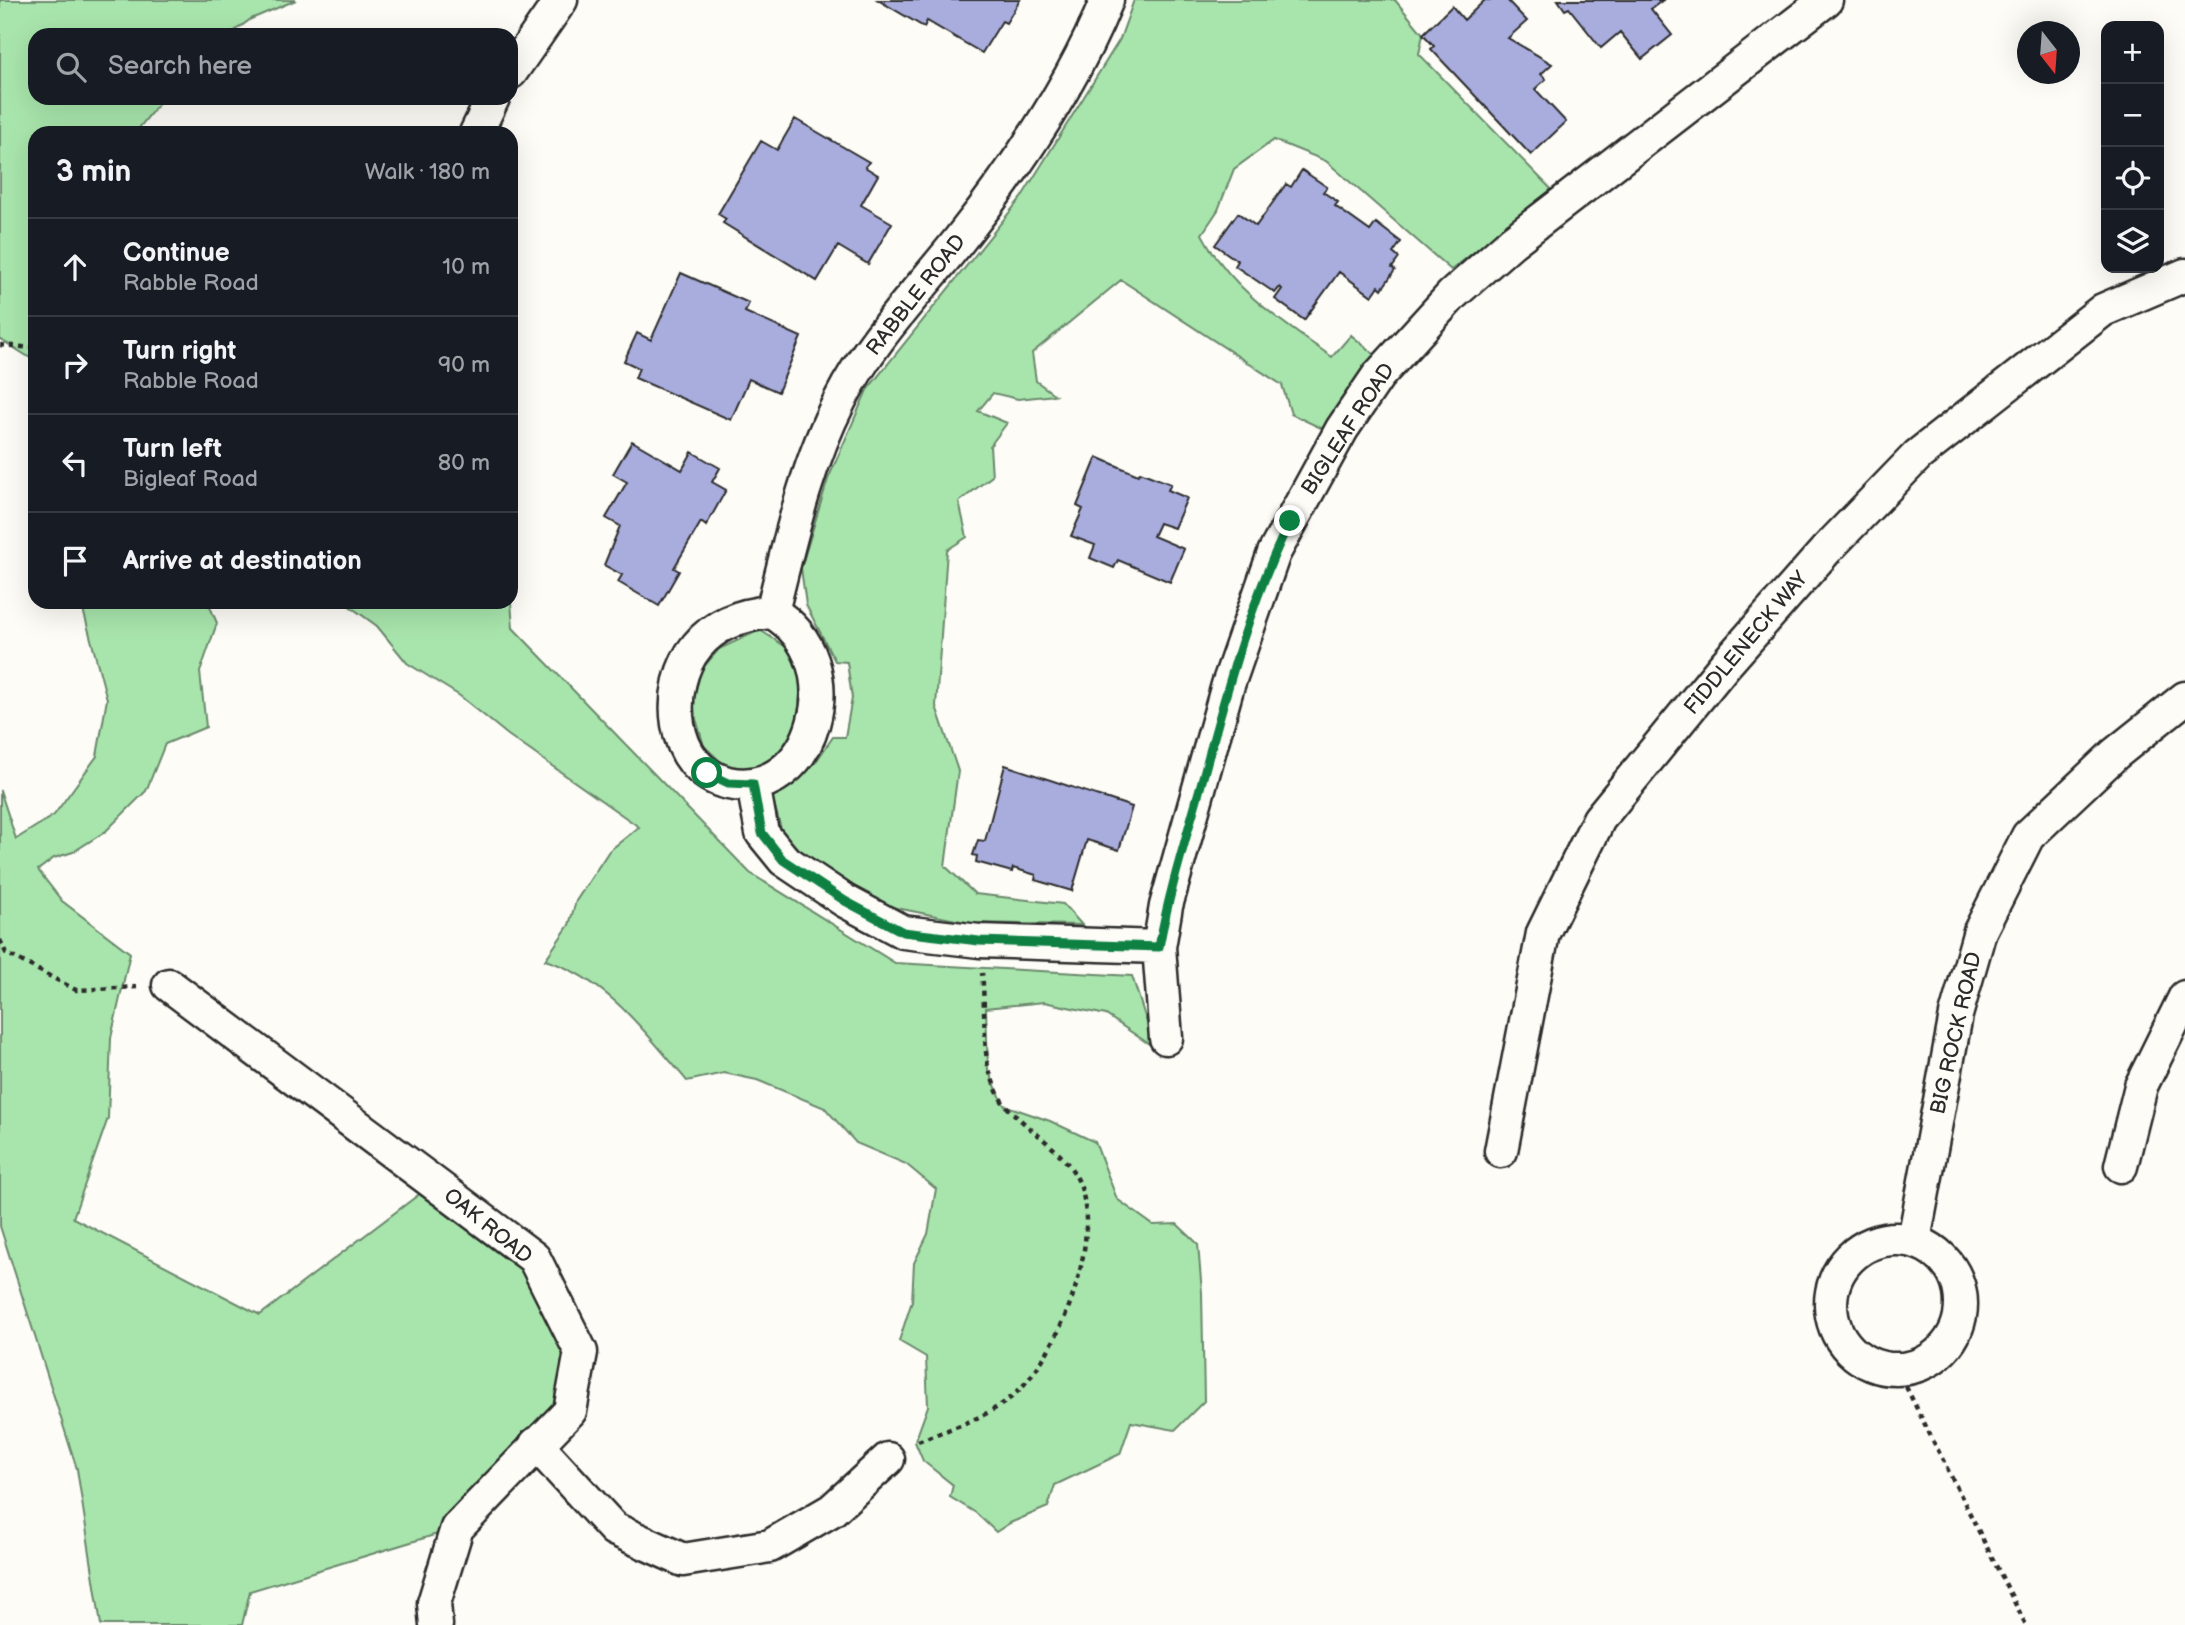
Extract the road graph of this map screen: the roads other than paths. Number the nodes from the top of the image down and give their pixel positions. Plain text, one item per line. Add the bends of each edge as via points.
1 (561, 0) edge
2 (1107, 0) edge
3 (1826, 0) edge
4 (518, 62) edge
5 (490, 105) edge
6 (479, 126) edge
7 (2185, 275) edge
8 (772, 612) junction
9 (2185, 698) edge
10 (753, 784) junction
11 (1159, 947) junction
12 (169, 985) road end
13 (2185, 997) edge
14 (1166, 1038) dead end
15 (1501, 1151) dead end
16 (2121, 1166) dead end
17 (1914, 1240) junction
18 (536, 1444) junction
19 (888, 1460) road end
20 (436, 1625) edge

1 - 4 street
2 - 8 street, RABBLE ROAD via 1076,65 1023,155 870,350 840,399 817,449
3 - 11 street, BIGLEAF ROAD via 1512,242 1412,336 1359,403 1290,521 1261,586 1228,685 1166,906
5 - 6 street
7 - 15 street, FIDDLENECK WAY via 2103,310 1918,455 1724,666 1599,819 1542,933
8 - 10 street via 803,639 817,672 819,694 816,716 801,750 782,770
8 - 10 street via 744,615 703,640 688,659 678,692 678,730 696,765 720,781
9 - 17 street, BIG ROCK ROAD via 2115,754 2028,836 1980,931 1956,1015
10 - 11 street via 762,833 774,850 800,873 903,932 979,941
11 - 14 street, BIGLEAF ROAD
12 - 18 street, OAK ROAD via 534,1258 581,1352 570,1411
13 - 16 street via 2141,1086
17 - 17 street via 1934,1249 1950,1265 1962,1308 1956,1330 1944,1349 1926,1362 1897,1369 1863,1361 1835,1331 1830,1310 1840,1269 1862,1248 1892,1237
18 - 19 street via 614,1529 683,1560 771,1546 832,1510
18 - 20 street, OAK ROAD via 457,1528 434,1603

